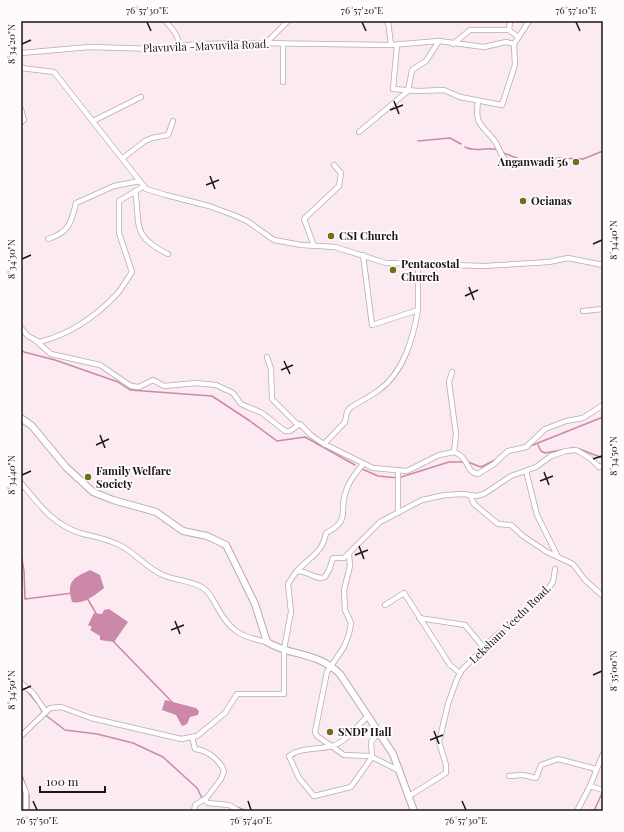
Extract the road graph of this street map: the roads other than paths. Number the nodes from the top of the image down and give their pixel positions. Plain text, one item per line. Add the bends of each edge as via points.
1 (166, 21) edge
2 (288, 21) edge
3 (388, 21) edge
4 (510, 21) edge
5 (528, 21) edge
6 (509, 30) junction
7 (518, 37) junction
8 (439, 41) junction
9 (265, 44) junction
10 (284, 44) junction
11 (453, 44) junction
12 (514, 44) junction
13 (398, 45) junction
14 (178, 46) junction
15 (391, 46) junction
16 (21, 53) edge
17 (21, 68) edge
18 (283, 82) dead end
19 (408, 91) junction
20 (141, 97) dead end
21 (478, 101) junction
22 (21, 108) edge
23 (92, 121) junction
24 (173, 121) dead end
25 (21, 122) edge
26 (359, 132) dead end
27 (123, 158) junction
28 (505, 159) dead end
29 (334, 165) dead end
30 (140, 181) junction
31 (144, 186) junction
32 (135, 191) junction
33 (48, 239) dead end
34 (314, 246) junction
35 (168, 254) dead end
36 (363, 255) junction
37 (418, 264) junction
38 (603, 265) edge
39 (603, 309) edge
40 (418, 310) junction
41 (583, 311) dead end
42 (21, 328) edge
43 (35, 340) junction
44 (267, 357) dead end
45 (452, 372) dead end
46 (603, 405) edge
47 (21, 418) edge
48 (298, 425) junction
49 (324, 444) junction
50 (455, 452) junction
51 (363, 464) junction
52 (603, 466) edge
53 (398, 470) junction
54 (526, 471) junction
55 (21, 483) edge
56 (470, 495) junction
57 (398, 512) junction
58 (349, 554) junction
59 (556, 555) junction
60 (555, 569) dead end
61 (296, 572) junction
62 (603, 596) edge
63 (385, 605) dead end
64 (419, 618) junction
65 (267, 642) junction
66 (484, 648) junction
67 (284, 649) junction
68 (331, 665) junction
69 (460, 672) junction
70 (21, 683) edge
71 (45, 713) junction
72 (368, 716) junction
73 (378, 733) junction
74 (21, 736) edge
75 (192, 737) junction
76 (333, 746) junction
77 (603, 754) edge
78 (372, 757) junction
79 (596, 769) junction
80 (401, 772) junction
81 (509, 776) dead end
82 (21, 781) edge
83 (590, 786) junction
84 (603, 790) edge
85 (409, 796) junction
86 (207, 798) junction
87 (221, 804) junction
88 (26, 811) edge
89 (194, 811) edge
90 (220, 811) edge
91 (239, 811) edge
92 (414, 811) edge
93 (578, 811) edge

1 - 14 street via 180,42
2 - 9 street
3 - 15 street
4 - 6 street
5 - 7 street
6 - 7 street
6 - 11 street via 470,30
7 - 12 street
8 - 11 street, Plavuvila -Mavuvila Road.
8 - 13 street, Plavuvila -Mavuvila Road.
8 - 19 street via 426,61 412,70
9 - 10 street, Plavuvila -Mavuvila Road.
9 - 14 street, Plavuvila -Mavuvila Road.
10 - 15 street, Plavuvila -Mavuvila Road.
10 - 18 street
11 - 12 street, Plavuvila -Mavuvila Road. via 484,47 506,42
12 - 21 street via 515,65 502,105
13 - 15 street, Plavuvila -Mavuvila Road.
13 - 19 street via 393,89
14 - 16 street, Plavuvila -Mavuvila Road. via 156,49 90,47
17 - 23 street via 54,72
19 - 21 street via 444,90 460,98
19 - 26 street
20 - 23 street
21 - 28 street via 476,116
22 - 25 street via 24,120
23 - 27 street
24 - 27 street via 168,135 145,141
27 - 30 street
29 - 34 street via 341,173 339,186 304,219
30 - 31 street
30 - 33 street via 114,186 76,203 72,222 62,234
31 - 32 street
31 - 34 street via 166,196 200,203 236,216 274,240
32 - 35 street via 138,227 149,242
32 - 43 street via 119,201 119,233 132,272 117,295 77,327 56,338 39,342
34 - 36 street via 335,247
36 - 37 street via 386,263
36 - 40 street via 372,325
37 - 38 street via 484,266 549,262 568,258
37 - 40 street
39 - 41 street
40 - 49 street via 414,334 407,353 392,376 380,390 350,408 345,422
42 - 43 street
43 - 48 street via 51,354 100,365 131,386 139,387 153,380 164,386 196,383 216,385 233,393 241,404 262,413 285,431 290,431
44 - 48 street via 271,368 272,399
45 - 50 street via 449,382 456,434
46 - 50 street via 583,418 545,429 526,447 508,451 478,474 470,470 465,458
47 - 65 street via 32,426 66,467 93,492 156,512 183,531 207,536 226,546 255,604
48 - 49 street
49 - 51 street
50 - 53 street via 439,455 407,471
51 - 53 street via 373,468
51 - 61 street via 349,482 344,496 344,516 336,528 326,534 324,544 317,553 305,561
52 - 54 street via 599,467 588,456 576,450 551,456
53 - 57 street
54 - 56 street via 512,476 484,494
54 - 59 street via 537,515
55 - 65 street via 42,510 56,522 80,533 110,540 123,546 162,575 200,586 207,591 235,632
56 - 57 street via 431,498
56 - 59 street via 474,504 498,524 511,525 523,536
57 - 58 street via 380,522
58 - 61 street via 344,558 333,558 329,570 322,578
58 - 68 street via 350,566 344,590 345,610 351,623 344,647
59 - 62 street via 573,564
60 - 66 street, Leksham Veedu Road. via 553,582 547,590
61 - 67 street via 288,584 291,612
63 - 64 street via 404,593
64 - 66 street via 465,624
64 - 69 street via 450,665
65 - 67 street
66 - 69 street, Leksham Veedu Road.
67 - 68 street via 315,657
67 - 75 street via 284,694 237,694 225,713 197,736
68 - 72 street
68 - 76 street via 327,672 315,732
69 - 85 street, Leksham Veedu Road. via 448,704 439,742 446,774
70 - 71 street via 33,693
71 - 74 street
71 - 75 street via 50,708 61,707 91,718 181,739
72 - 73 street
72 - 76 street via 342,741
73 - 78 street via 371,742
73 - 80 street via 393,754
75 - 86 street via 195,749 203,750 216,758 224,771
76 - 78 street via 347,756
76 - 78 street via 297,750 289,756 299,778 314,796 352,787
77 - 79 street
78 - 80 street
79 - 81 street via 558,759 541,765 536,778 523,775
79 - 83 street
80 - 85 street
82 - 88 street via 26,792
83 - 84 street
83 - 93 street
85 - 92 street
86 - 87 street via 208,803
86 - 89 street via 195,805
87 - 90 street
87 - 91 street

